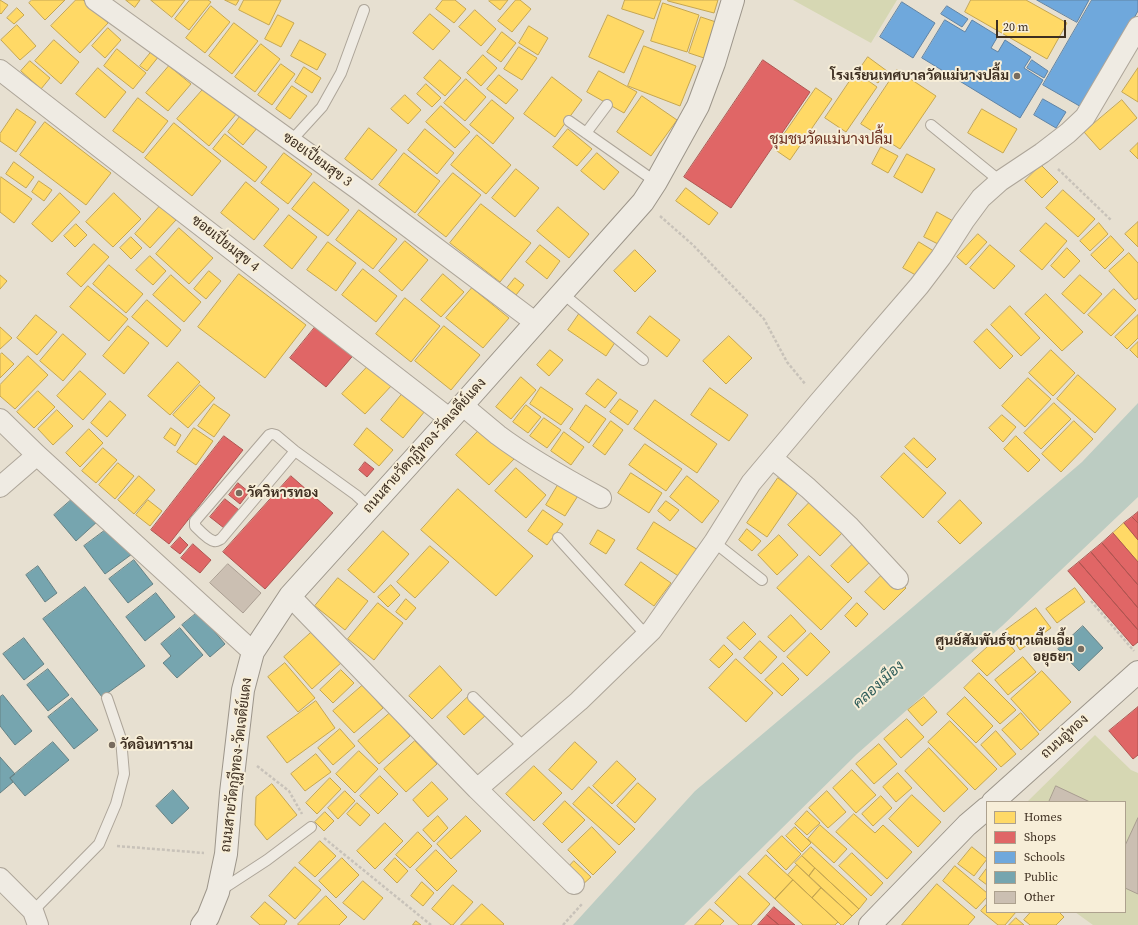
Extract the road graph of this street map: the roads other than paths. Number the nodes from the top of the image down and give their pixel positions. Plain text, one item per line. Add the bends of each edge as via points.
1 (95, 0) edge
2 (733, 0) edge
3 (364, 10) dead end
4 (1138, 28) edge
5 (0, 70) edge
6 (607, 105) dead end
7 (569, 121) dead end
8 (931, 125) dead end
9 (586, 133) junction
10 (291, 141) junction
11 (1000, 180) junction
12 (656, 182) junction
13 (562, 293) junction
14 (536, 323) junction
15 (643, 360) dead end
16 (456, 412) junction
17 (0, 419) edge
18 (295, 451) junction
19 (37, 454) junction
20 (772, 458) junction
21 (0, 487) edge
22 (602, 498) dead end
23 (370, 508) junction
24 (558, 538) dead end
25 (714, 542) junction
26 (898, 579) dead end
27 (762, 580) dead end
28 (290, 596) junction
29 (646, 635) junction
30 (253, 652) junction
31 (1138, 672) edge
32 (473, 697) dead end
33 (107, 698) dead end
34 (525, 748) junction
35 (476, 789) junction
36 (994, 801) edge
37 (986, 809) edge
38 (311, 827) road end
39 (0, 878) edge
40 (574, 884) dead end
41 (218, 892) junction
42 (36, 918) edge
43 (209, 922) edge
44 (870, 925) edge

1 - 10 street, ซอยเปี่ยมสุข 3
2 - 12 main road, ถนนสายวัดกุฎีทอง-วัดเจดีย์แดง via 714,64 698,106
3 - 10 lane via 341,73 326,100
4 - 11 street via 1085,117 1042,153
5 - 16 street, ซอยเปี่ยมสุข 4
6 - 9 lane
7 - 9 lane
8 - 11 lane
9 - 12 lane
10 - 14 street, ซอยเปี่ยมสุข 3
11 - 20 street via 976,204 919,286
12 - 13 main road, ถนนสายวัดกุฎีทอง-วัดเจดีย์แดง via 643,202
13 - 14 main road, ถนนสายวัดกุฎีทอง-วัดเจดีย์แดง
13 - 15 lane
14 - 16 main road, ถนนสายวัดกุฎีทอง-วัดเจดีย์แดง
16 - 22 street, ซอยเปี่ยมสุข 4
16 - 23 main road, ถนนสายวัดกุฎีทอง-วัดเจดีย์แดง
17 - 19 street
18 - 18 lane via 276,435 269,435 195,521 195,526 213,541 221,539
18 - 23 lane
19 - 21 street
19 - 30 street
20 - 25 street via 751,483
20 - 26 street via 849,526
23 - 28 main road, ถนนสายวัดกุฎีทอง-วัดเจดีย์แดง
24 - 29 lane
25 - 27 lane
25 - 29 street
28 - 30 main road, ถนนสายวัดกุฎีทอง-วัดเจดีย์แดง
28 - 35 street
29 - 34 street via 579,701
30 - 41 main road, ถนนสายวัดกุฎีทอง-วัดเจดีย์แดง via 243,690 226,854
31 - 36 main road, ถนนอู่ทอง
32 - 34 lane
33 - 42 lane via 121,739 124,774 116,804 99,844
34 - 35 street
35 - 40 street
37 - 44 main road via 967,825
38 - 41 lane
39 - 42 street
41 - 43 main road, ถนนสายวัดกุฎีทอง-วัดเจดีย์แดง

